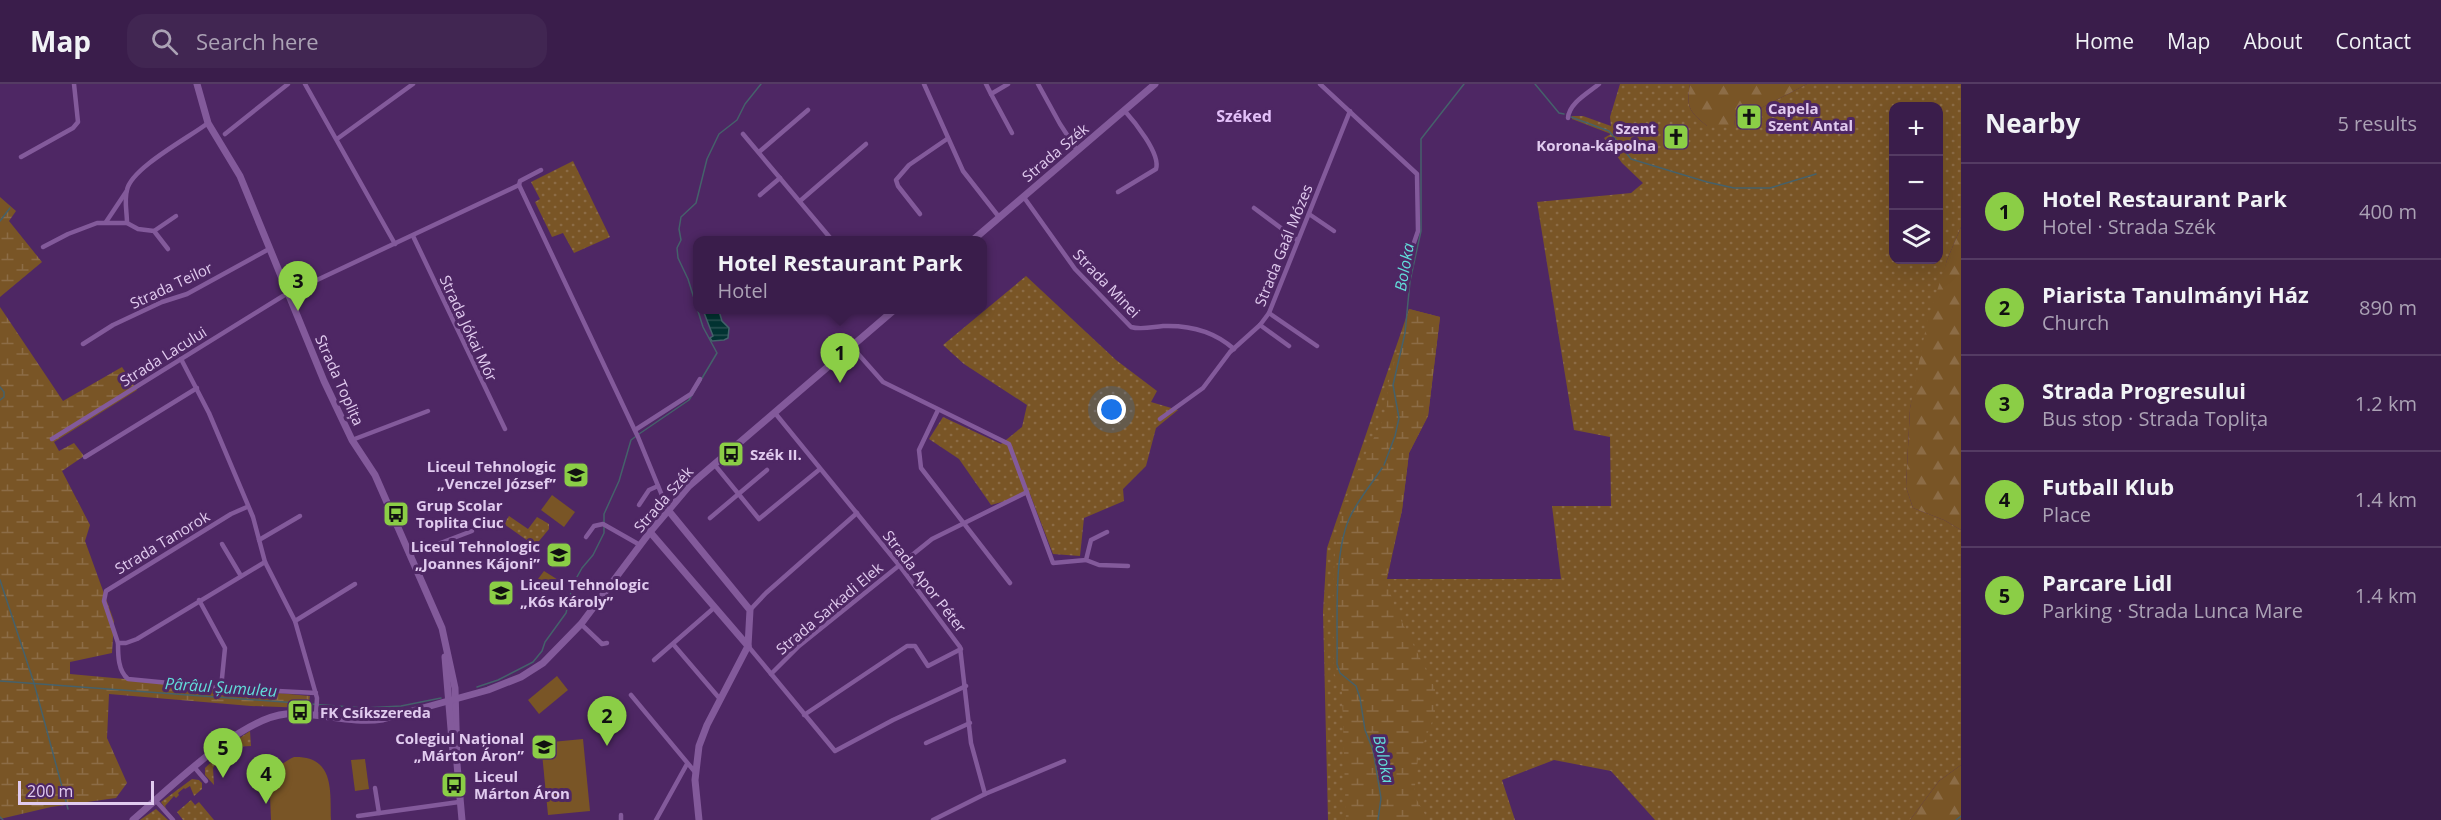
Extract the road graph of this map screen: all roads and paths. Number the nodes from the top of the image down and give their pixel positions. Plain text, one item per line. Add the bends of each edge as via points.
1 (74, 84) edge
2 (197, 84) edge
3 (288, 84) edge
4 (304, 84) edge
5 (413, 84) edge
6 (924, 84) edge
7 (986, 84) edge
8 (1008, 84) edge
9 (1038, 84) edge
10 (1155, 84) edge
11 (1599, 84) edge
12 (1324, 85) edge
13 (991, 94) junction
14 (808, 110) dead end
15 (1124, 110) junction
16 (1350, 111) junction
17 (1568, 118) dead end
18 (208, 123) junction
19 (225, 134) dead end
20 (743, 134) dead end
21 (1012, 134) dead end
22 (947, 138) junction
23 (337, 139) junction
24 (866, 144) dead end
25 (1077, 150) junction
26 (759, 152) junction
27 (21, 158) dead end
28 (541, 170) dead end
29 (780, 178) junction
30 (519, 185) junction
31 (126, 190) junction
32 (1118, 192) dead end
33 (760, 195) dead end
34 (1023, 196) junction
35 (800, 201) junction
36 (1254, 208) dead end
37 (920, 214) dead end
38 (1309, 214) junction
39 (176, 216) dead end
40 (999, 218) junction
41 (106, 222) junction
42 (128, 223) junction
43 (154, 231) junction
44 (1334, 231) dead end
45 (413, 236) junction
46 (826, 236) edge
47 (978, 236) edge
48 (1297, 240) junction
49 (395, 244) junction
50 (43, 247) dead end
51 (168, 249) dead end
52 (268, 249) junction
53 (1407, 263) dead end
54 (287, 294) junction
55 (1269, 313) junction
56 (889, 314) edge
57 (1260, 326) junction
58 (83, 344) dead end
59 (1289, 346) dead end
60 (1317, 346) dead end
61 (852, 347) junction
62 (1234, 349) junction
63 (181, 359) junction
64 (700, 379) dead end
65 (197, 388) junction
66 (938, 410) junction
67 (428, 411) dead end
68 (775, 413) junction
69 (1160, 419) dead end
70 (505, 429) dead end
71 (636, 433) junction
72 (52, 439) dead end
73 (352, 440) junction
74 (85, 457) dead end
75 (714, 464) junction
76 (820, 469) junction
77 (767, 470) dead end
78 (658, 486) junction
79 (1027, 492) junction
80 (739, 494) junction
81 (639, 505) dead end
82 (247, 507) junction
83 (668, 510) junction
84 (857, 513) junction
85 (300, 516) dead end
86 (711, 518) dead end
87 (963, 523) junction
88 (472, 531) dead end
89 (651, 532) junction
90 (1107, 532) dead end
91 (586, 537) dead end
92 (259, 540) junction
93 (222, 544) dead end
94 (640, 545) junction
95 (409, 555) junction
96 (1086, 560) junction
97 (265, 562) junction
98 (899, 566) junction
99 (1128, 566) dead end
100 (241, 576) junction
101 (1010, 583) dead end
102 (355, 584) dead end
103 (199, 600) junction
104 (715, 607) junction
105 (750, 610) junction
106 (295, 621) junction
107 (580, 624) junction
108 (118, 643) junction
109 (607, 643) dead end
110 (673, 644) junction
111 (748, 646) junction
112 (961, 649) junction
113 (654, 660) dead end
114 (771, 674) junction
115 (966, 686) junction
116 (221, 688) junction
117 (316, 693) junction
118 (631, 695) dead end
119 (720, 699) junction
120 (452, 701) junction
121 (804, 715) junction
122 (316, 716) junction
123 (970, 723) junction
124 (926, 743) dead end
125 (1064, 761) dead end
126 (687, 764) junction
127 (195, 768) junction
128 (695, 772) junction
129 (206, 781) dead end
130 (375, 788) dead end
131 (985, 794) junction
132 (156, 801) junction
133 (459, 802) junction
134 (379, 813) junction
135 (357, 816) dead end
136 (171, 819) edge
137 (133, 820) edge
138 (462, 820) edge
139 (656, 820) edge
140 (699, 820) edge
141 (933, 820) edge

1 - 27 street via 78,122
2 - 18 street, Strada Toplița
3 - 19 street
4 - 23 street
5 - 23 street
6 - 22 street
7 - 13 street
8 - 13 street
9 - 25 street
10 - 15 street, Strada Szék
11 - 17 street via 1574,105
12 - 16 street
13 - 21 street
14 - 26 street
15 - 25 street, Strada Szék
15 - 32 street via 1138,125 1158,165
16 - 38 street, Strada Gaál Mózes
16 - 53 street via 1418,174 1418,231
18 - 31 street via 145,167
18 - 52 street, Strada Toplița via 240,176
20 - 26 street
22 - 37 street via 909,165 896,180
22 - 40 street via 963,171
23 - 49 street
24 - 35 street
25 - 34 street, Strada Szék
26 - 29 street
28 - 30 street, Strada Lacului
29 - 33 street
29 - 35 street
30 - 45 street, Strada Lacului
30 - 71 street
31 - 41 street
31 - 42 street
34 - 40 street, Strada Szék
34 - 62 street, Strada Minei via 1075,269 1131,327 1201,330 1216,335
35 - 46 street
36 - 48 street
38 - 44 street
38 - 48 street, Strada Gaál Mózes
39 - 43 street
40 - 47 street, Strada Szék
41 - 42 street
41 - 50 street via 91,224
42 - 43 street
43 - 51 street
45 - 49 street, Strada Lacului
45 - 70 street, Strada Jókai Mór
48 - 55 street, Strada Gaál Mózes
49 - 54 street, Strada Lacului
52 - 54 street, Strada Toplița
52 - 58 street, Strada Teilor via 196,290 113,325
54 - 63 street, Strada Lacului
54 - 73 street, Strada Toplița
55 - 57 street, Strada Gaál Mózes
55 - 60 street
56 - 61 street, Strada Szék
57 - 59 street
57 - 62 street, Strada Gaál Mózes
61 - 66 street via 883,382
61 - 68 street, Strada Szék
62 - 69 street, Strada Gaál Mózes via 1203,388
63 - 65 street
63 - 72 street, Strada Lacului
64 - 71 street via 691,394
65 - 74 street
65 - 82 street
66 - 79 street via 1009,444
66 - 87 street via 919,450 919,459 926,475
67 - 73 street
68 - 75 street, Strada Szék
68 - 76 street, Strada Apor Péter
71 - 78 street
73 - 95 street, Strada Toplița via 375,475
75 - 80 street
75 - 83 street, Strada Szék
76 - 80 street via 759,519
76 - 84 street, Strada Apor Péter
77 - 80 street
78 - 81 street via 649,490
78 - 83 street
79 - 87 street, Strada Sarkadi Elek
79 - 96 street via 1053,562
80 - 86 street
82 - 92 street
82 - 108 street, Strada Tanorok via 106,591 104,602
83 - 89 street, Strada Szék
83 - 105 street
84 - 98 street, Strada Apor Péter
84 - 105 street
85 - 92 street
87 - 98 street, Strada Sarkadi Elek via 932,539
87 - 101 street
88 - 95 street
89 - 94 street, Strada Szék
89 - 104 street
90 - 96 street via 1091,540
91 - 94 street via 594,526 603,524
92 - 97 street
93 - 100 street
94 - 107 street, Strada Szék
95 - 120 street, Strada Toplița via 442,628 452,666
96 - 99 street via 1099,565
97 - 100 street
97 - 106 street
98 - 112 street, Strada Apor Péter
98 - 114 street, Strada Sarkadi Elek via 799,646
100 - 103 street
102 - 106 street
103 - 108 street via 137,639
103 - 116 street via 225,648
104 - 110 street
104 - 111 street
105 - 111 street
106 - 117 street
107 - 109 street via 602,644
107 - 120 street, Strada Szék via 533,669 501,685
108 - 116 street, Strada Tanorok via 120,668 128,679
110 - 113 street
110 - 119 street
111 - 114 street
111 - 119 street
112 - 115 street, Strada Apor Péter
112 - 121 street via 928,666 915,646 907,646
114 - 121 street
115 - 121 street via 835,751
115 - 123 street, Strada Apor Péter
116 - 117 street, Strada Tanorok
117 - 122 street
118 - 126 street
119 - 128 street via 703,735
120 - 122 street, Strada Szék via 377,720
120 - 133 street, Strada Toplița
122 - 127 street, Strada Szék via 284,714 261,720
123 - 124 street
123 - 131 street, Strada Apor Péter via 971,743
125 - 131 street
126 - 128 street
126 - 139 street
127 - 129 street
127 - 132 street, Strada Szék
128 - 140 street
130 - 134 street
131 - 141 street
132 - 136 street
132 - 137 street, Strada Szék
133 - 134 street
133 - 138 street, Strada Toplița
134 - 135 street

